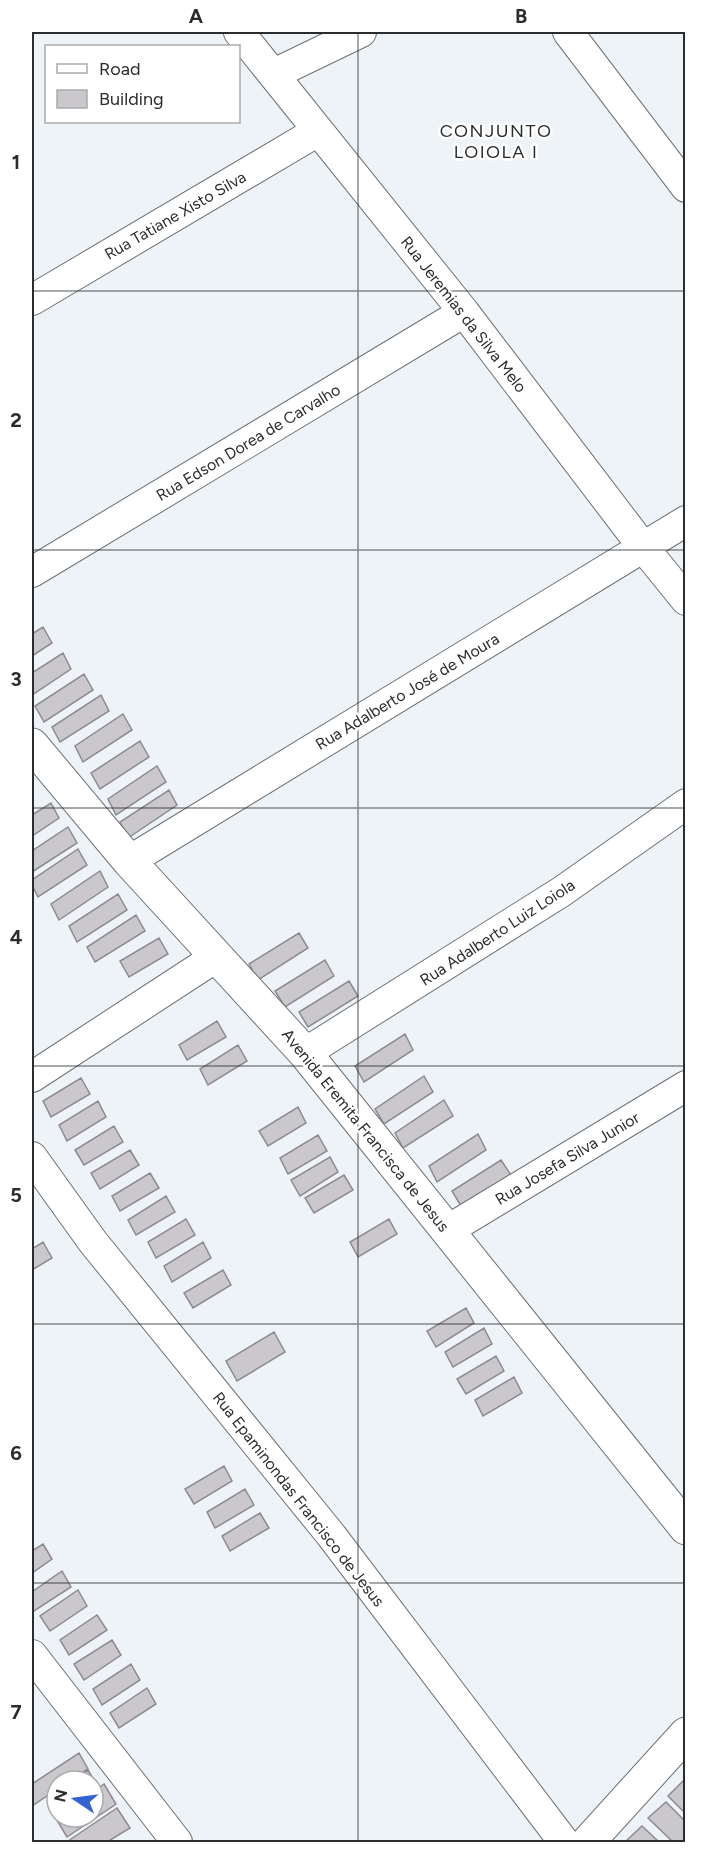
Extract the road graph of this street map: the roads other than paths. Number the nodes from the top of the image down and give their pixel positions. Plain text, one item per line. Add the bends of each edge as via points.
1 (239, 32) edge
2 (361, 32) edge
3 (568, 32) edge
4 (274, 74) junction
5 (318, 131) junction
6 (686, 188) edge
7 (32, 300) edge
8 (464, 312) junction
9 (686, 521) edge
10 (643, 547) junction
11 (32, 572) edge
12 (686, 600) edge
13 (32, 745) edge
14 (686, 804) edge
15 (129, 861) junction
16 (216, 957) junction
17 (305, 1053) junction
18 (32, 1077) edge
19 (682, 1095) edge
20 (32, 1157) edge
21 (448, 1230) junction
22 (686, 1528) edge
23 (32, 1655) edge
24 (686, 1734) edge
25 (177, 1842) edge
26 (564, 1842) edge
27 (588, 1842) edge

1 - 4 street, Rua Jeremias da Silva Melo
2 - 4 street
3 - 6 street
4 - 5 street, Rua Jeremias da Silva Melo
5 - 7 street, Rua Tatiane Xisto Silva
5 - 8 street, Rua Jeremias da Silva Melo
8 - 10 street, Rua Jeremias da Silva Melo
8 - 11 street, Rua Edson Dorea de Carvalho
9 - 10 street, Rua Adalberto José de Moura
10 - 12 street, Rua Jeremias da Silva Melo
10 - 15 street, Rua Adalberto José de Moura
13 - 15 street, Avenida Eremita Francisca de Jesus
14 - 17 street, Rua Adalberto Luiz Loiola via 561,892
15 - 16 street, Avenida Eremita Francisca de Jesus
16 - 17 street, Avenida Eremita Francisca de Jesus
16 - 18 street
17 - 21 street, Avenida Eremita Francisca de Jesus
19 - 21 street, Rua Josefa Silva Junior
20 - 26 street, Rua Epaminondas Francisco de Jesus via 101,1251 331,1535
21 - 22 street, Avenida Eremita Francisca de Jesus
23 - 25 street
24 - 27 street

